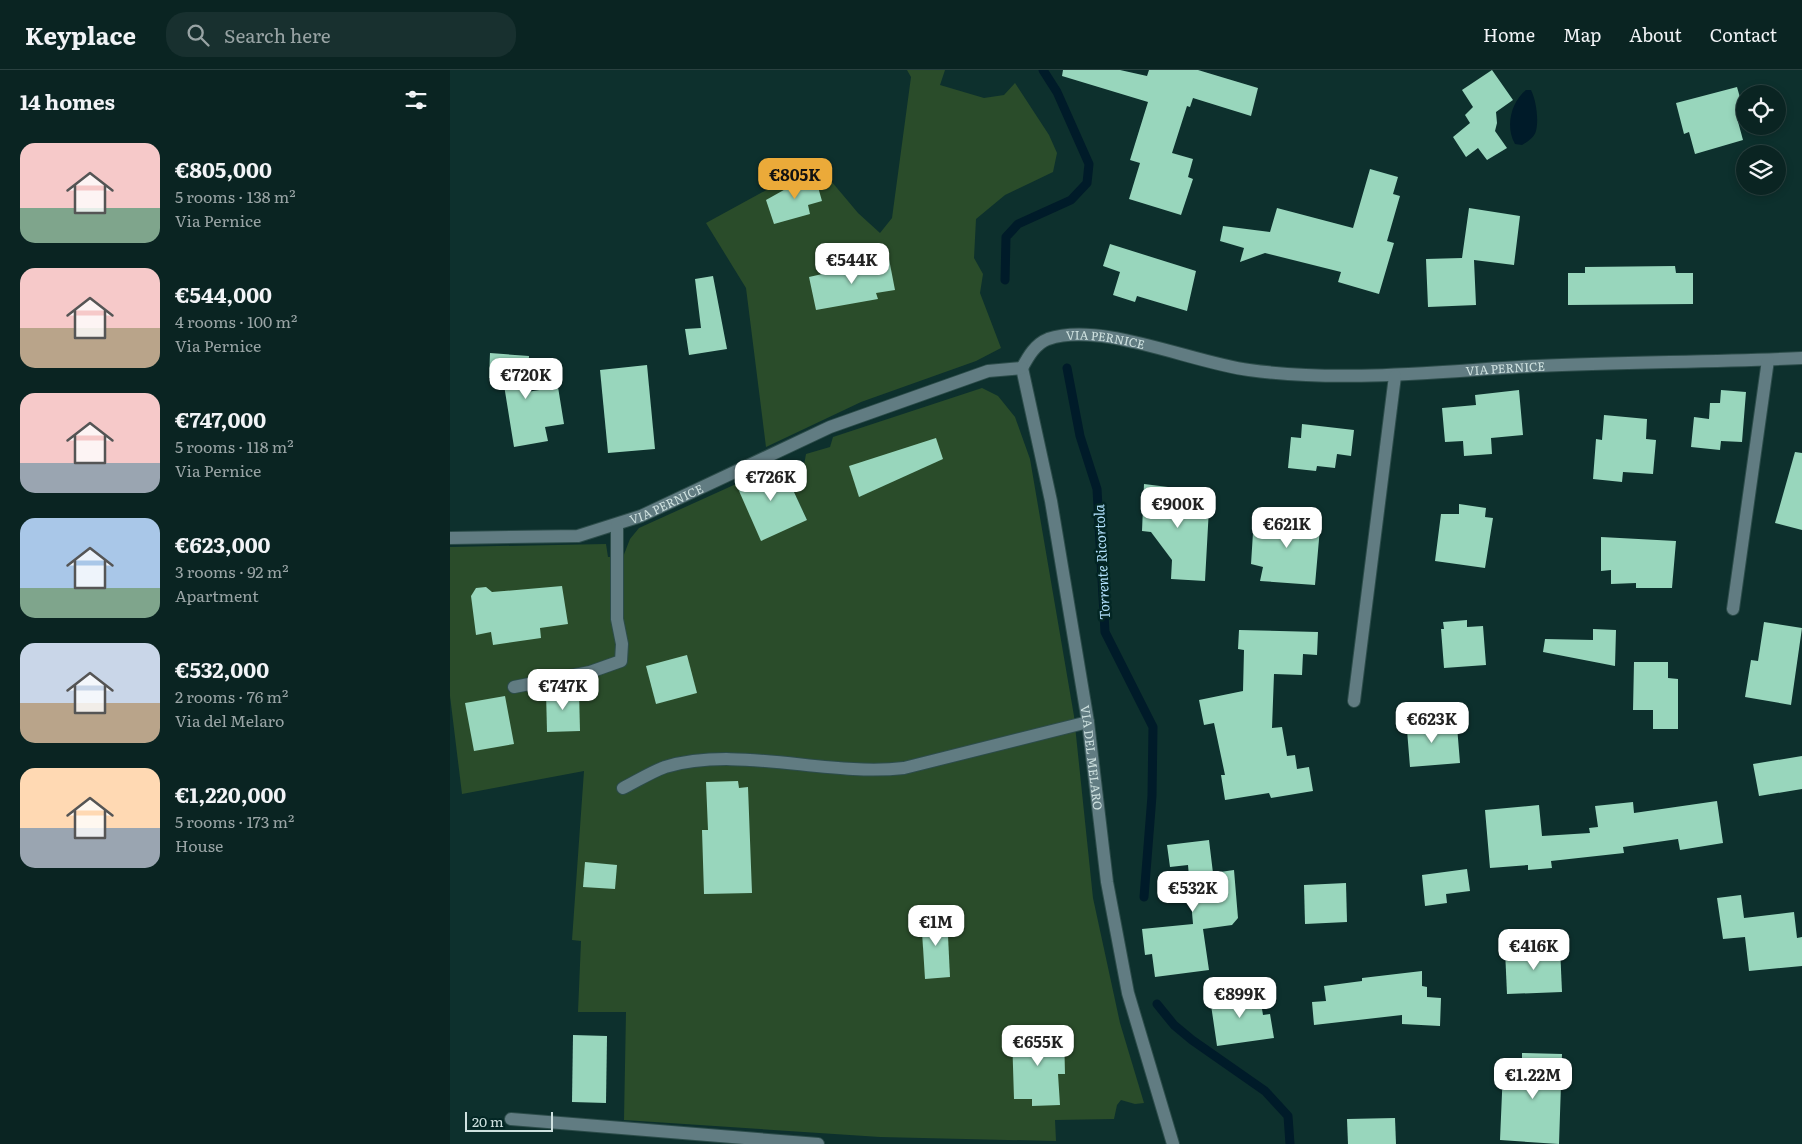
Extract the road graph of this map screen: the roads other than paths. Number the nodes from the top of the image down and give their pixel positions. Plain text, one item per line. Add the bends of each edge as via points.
1 (1802, 358) edge
2 (1768, 360) junction
3 (1022, 368) junction
4 (1395, 376) junction
5 (617, 524) junction
6 (450, 538) edge
7 (1733, 609) dead end
8 (514, 687) dead end
9 (1354, 701) dead end
10 (1088, 722) junction
11 (623, 788) dead end
12 (511, 1119) dead end
13 (818, 1144) edge
14 (1173, 1144) edge

1 - 2 street, VIA PERNICE
2 - 4 street, VIA PERNICE via 1637,361
2 - 7 street
3 - 4 street, VIA PERNICE via 1030,353 1047,340 1072,335 1115,338 1248,370
3 - 5 street, VIA PERNICE via 988,371 830,427 641,516
3 - 10 street, VIA DEL MELARO via 1051,501
4 - 9 street
5 - 6 street, VIA PERNICE via 578,536
5 - 8 street via 617,619 622,644 621,661 590,672
10 - 11 street via 904,768 876,771 700,760 664,768
10 - 14 street, VIA DEL MELARO via 1107,882 1128,994
12 - 13 street

